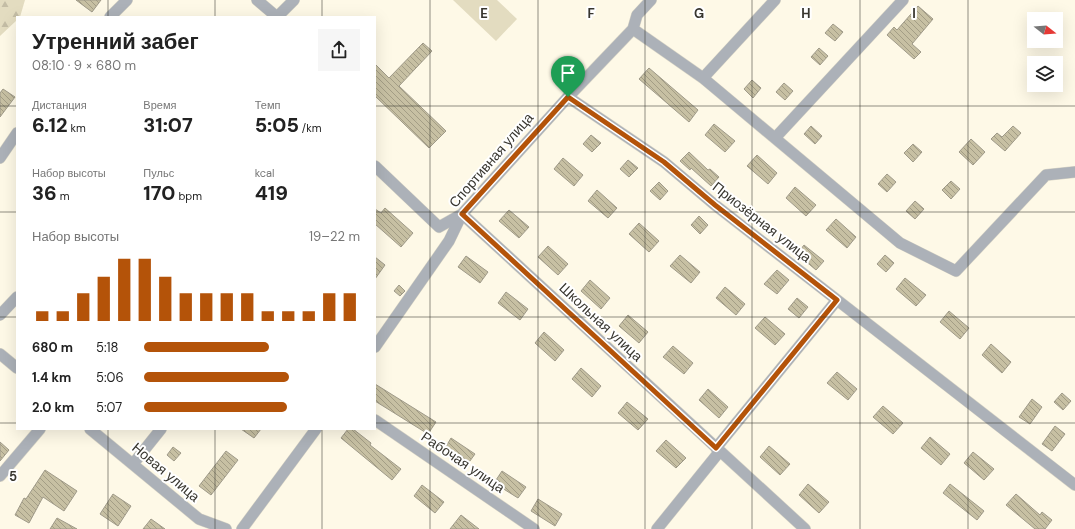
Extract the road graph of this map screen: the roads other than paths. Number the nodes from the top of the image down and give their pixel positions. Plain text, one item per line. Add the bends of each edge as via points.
1 (127, 0) edge
2 (257, 0) edge
3 (294, 0) edge
4 (651, 0) edge
5 (775, 0) edge
6 (903, 0) edge
7 (111, 16) edge
8 (276, 16) edge
9 (278, 16) edge
10 (633, 29) junction
11 (703, 78) junction
12 (568, 97) junction
13 (16, 134) edge
14 (775, 138) junction
15 (0, 158) edge
16 (376, 167) edge
17 (1075, 172) edge
18 (462, 214) junction
19 (16, 298) edge
20 (837, 300) junction
21 (0, 315) edge
22 (376, 346) edge
23 (0, 354) edge
24 (16, 367) edge
25 (376, 421) edge
26 (39, 430) edge
27 (91, 430) edge
28 (160, 430) edge
29 (315, 430) edge
30 (718, 449) junction
31 (133, 464) junction
32 (0, 476) edge
33 (1075, 485) edge
34 (226, 529) edge
35 (242, 529) edge
36 (534, 529) edge
37 (657, 529) edge
38 (805, 529) edge

1 - 7 street
2 - 8 street
3 - 9 street
4 - 10 street via 637,15
5 - 11 street
6 - 14 street
10 - 11 street
10 - 12 street
11 - 14 street
12 - 18 street, Спортивная улица
12 - 20 street, Приозёрная улица via 664,162
13 - 15 street
14 - 17 street via 900,243 956,271 1046,175
16 - 18 street via 439,226
18 - 22 street, Спортивная улица via 449,240
18 - 30 street, Школьная улица
19 - 21 street
20 - 30 street
20 - 33 street, Приозёрная улица
23 - 24 street
25 - 36 street, Рабочая улица
26 - 32 street
27 - 31 street, Новая улица
28 - 31 street
29 - 35 street
30 - 37 street
30 - 38 street, Школьная улица
31 - 34 street, Новая улица via 199,519

